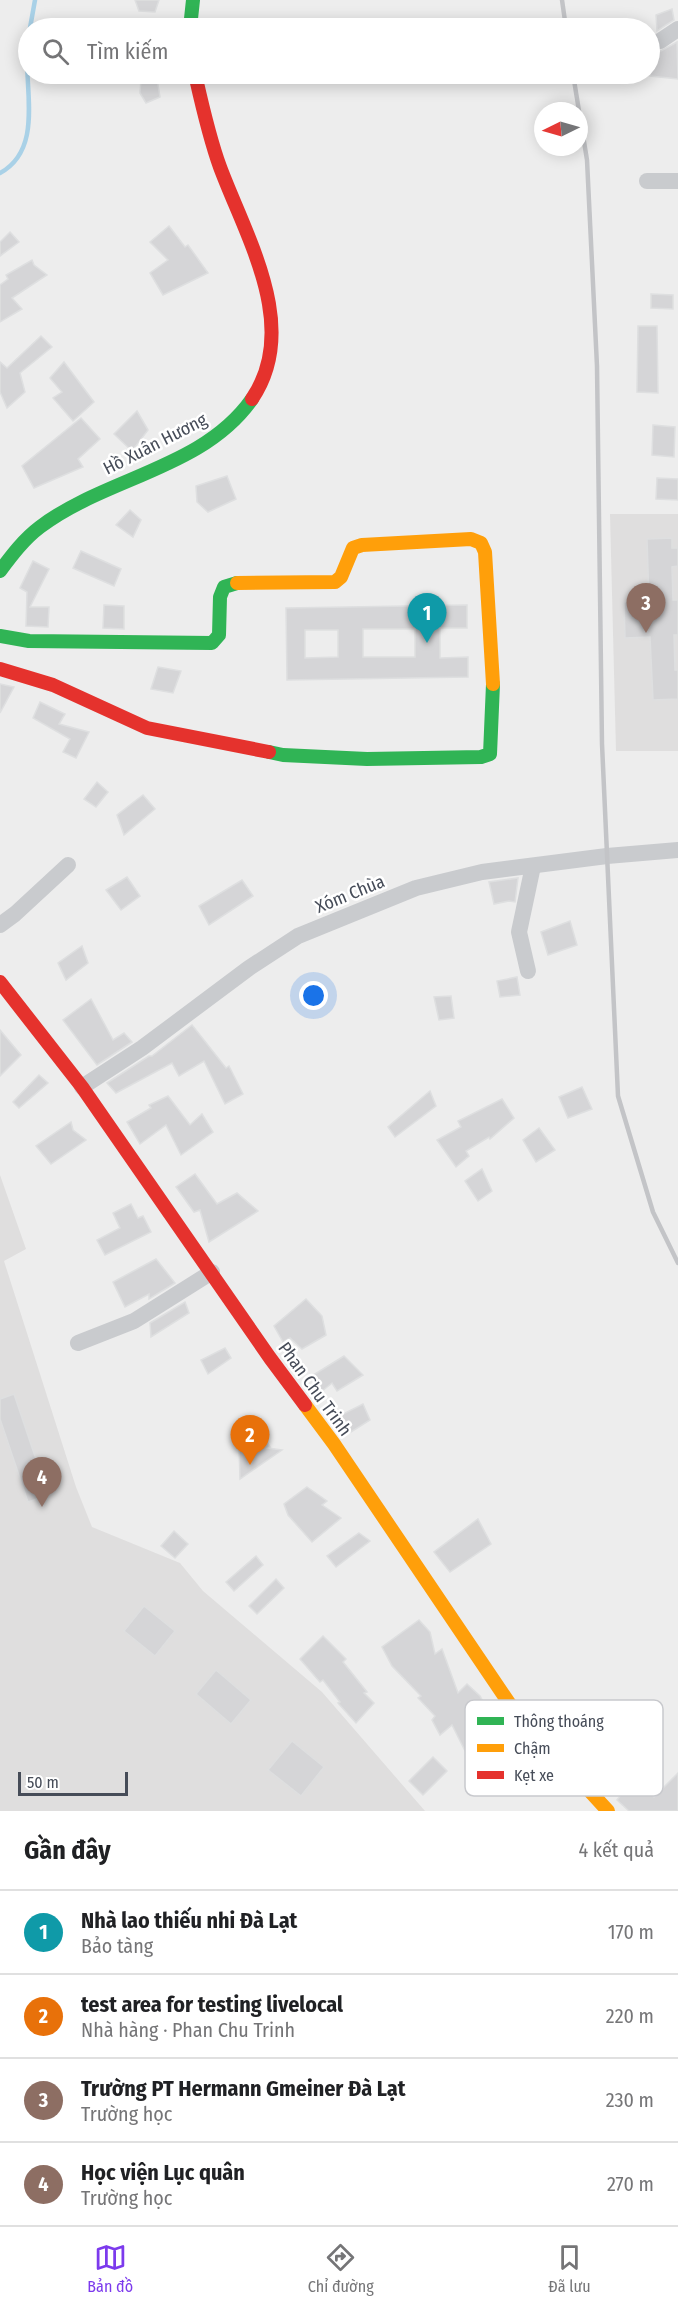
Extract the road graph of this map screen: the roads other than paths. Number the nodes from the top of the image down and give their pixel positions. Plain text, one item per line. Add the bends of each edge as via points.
1 (193, 0) edge
2 (191, 18) edge
3 (678, 29) edge
4 (660, 41) dead end
5 (197, 84) edge
6 (647, 181) dead end
7 (678, 181) edge
8 (0, 571) edge
9 (0, 636) edge
10 (0, 669) edge
11 (678, 850) edge
12 (68, 865) dead end
13 (532, 866) junction
14 (0, 925) edge
15 (528, 971) dead end
16 (0, 982) edge
17 (82, 1087) junction
18 (212, 1272) junction
19 (78, 1343) dead end
20 (508, 1700) edge
21 (593, 1796) edge
22 (608, 1811) edge

1 - 2 main road
3 - 4 street
5 - 8 main road, Hồ Xuân Hương via 220,165 265,288 272,328 265,374 237,420 221,432 45,523
6 - 7 street
9 - 10 main road via 30,641 212,643 219,635 220,597 224,587 232,583 335,582 353,548 362,544 471,539 481,543 485,552 492,680 490,754 367,759 283,755 147,729 53,685
11 - 13 street, Xóm Chùa
12 - 14 street
13 - 15 street via 519,932
13 - 17 street, Xóm Chùa via 436,882 298,936
16 - 17 main road, Phan Chu Trinh
17 - 18 main road, Phan Chu Trinh
18 - 19 street via 134,1321
18 - 20 main road, Phan Chu Trinh
21 - 22 main road, Phan Chu Trinh

